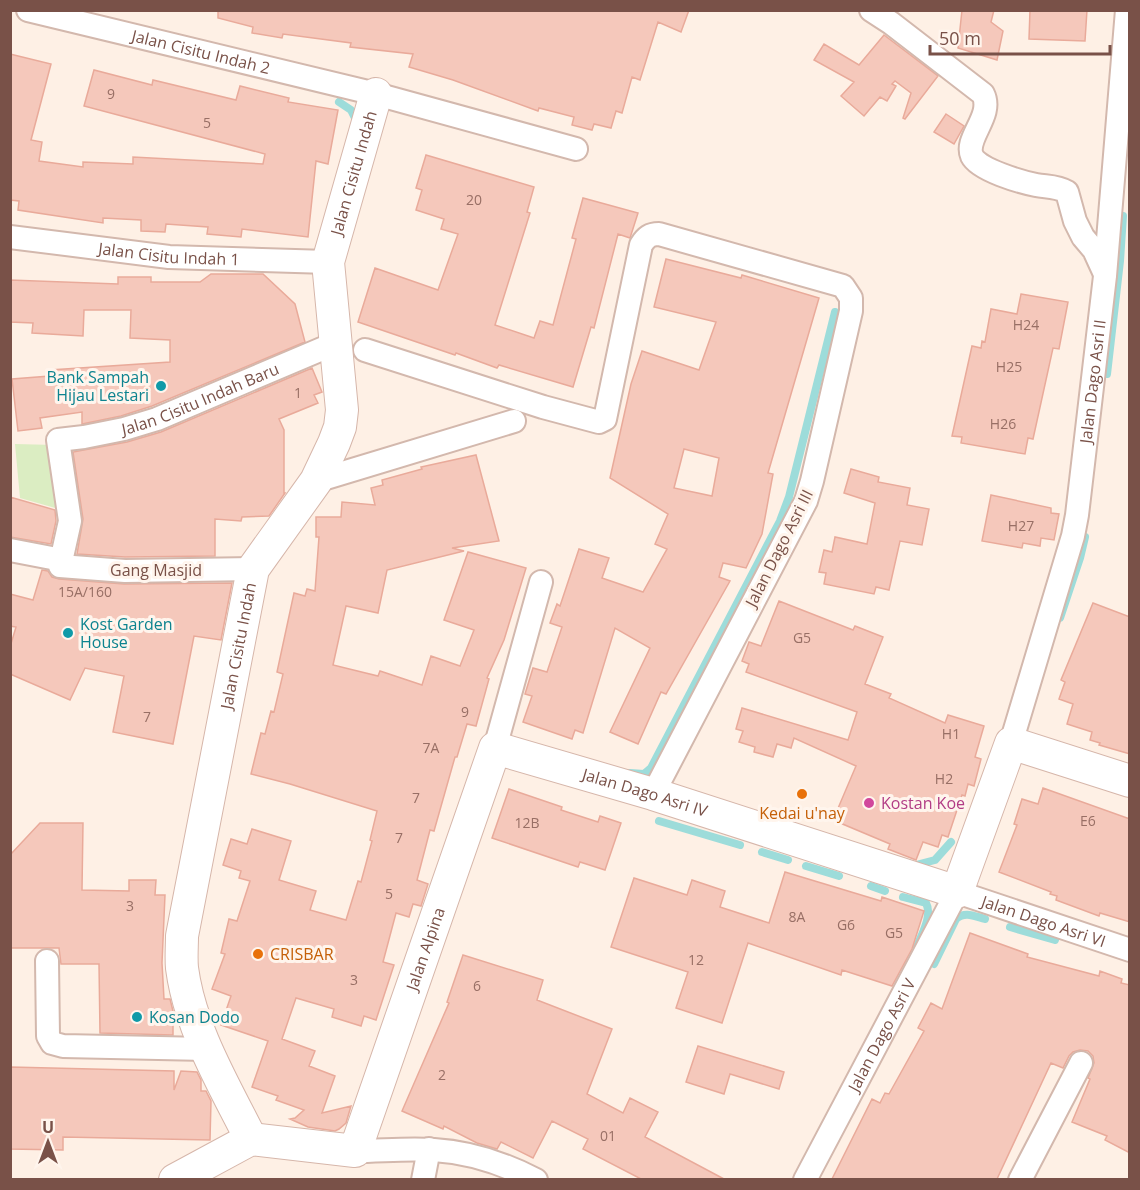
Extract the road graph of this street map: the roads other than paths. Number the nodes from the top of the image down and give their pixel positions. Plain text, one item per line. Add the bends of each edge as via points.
1 (28, 10) edge
2 (871, 10) edge
3 (1127, 10) edge
4 (53, 13) edge
5 (894, 17) edge
6 (376, 94) junction
7 (576, 149) dead end
8 (10, 237) edge
9 (328, 262) junction
10 (1105, 276) junction
11 (351, 346) junction
12 (514, 421) dead end
13 (316, 481) junction
14 (10, 550) edge
15 (61, 563) junction
16 (253, 569) junction
17 (541, 582) dead end
18 (1011, 743) junction
19 (495, 748) junction
20 (1130, 781) edge
21 (653, 794) junction
22 (957, 892) junction
23 (1130, 950) edge
24 (47, 962) dead end
25 (206, 1049) junction
26 (1081, 1063) dead end
27 (251, 1138) junction
28 (429, 1149) junction
29 (355, 1150) junction
30 (175, 1179) edge
31 (423, 1179) edge
32 (533, 1179) edge
33 (805, 1179) edge
34 (1020, 1179) edge

1 - 4 street, Jalan Cisitu Indah 2
2 - 5 street
3 - 10 street, Jalan Dago Asri II
4 - 6 street, Jalan Cisitu Indah 2
5 - 10 street via 983,94 987,106 972,145 974,159 1009,177 1067,192 1075,221
6 - 7 street, Jalan Cisitu Indah 2
6 - 9 street, Jalan Cisitu Indah
8 - 9 street, Jalan Cisitu Indah 1 via 169,257
9 - 11 street, Jalan Cisitu Indah
10 - 18 street, Jalan Dago Asri II via 1073,536
11 - 13 street, Jalan Cisitu Indah via 337,435
11 - 15 street, Jalan Cisitu Indah Baru via 157,419 58,440 70,520
11 - 21 street, Jalan Dago Asri III via 599,422 605,419 641,245 652,234 843,286 851,298 851,311 806,501
12 - 13 street
13 - 16 street, Jalan Cisitu Indah
14 - 15 street, Gang Masjid
15 - 16 street, Gang Masjid via 126,571
16 - 25 street, Jalan Cisitu Indah via 182,936 187,995
17 - 19 street
18 - 20 street
18 - 22 street
19 - 21 street, Jalan Dago Asri IV
19 - 29 street, Jalan Alpina
21 - 22 street, Jalan Dago Asri IV
22 - 23 street, Jalan Dago Asri VI
22 - 33 street, Jalan Dago Asri V
24 - 25 street via 48,1036 52,1043
25 - 27 street, Jalan Cisitu Indah
26 - 34 street
27 - 29 street
27 - 30 street
28 - 29 street
28 - 31 street
28 - 32 street via 479,1158

